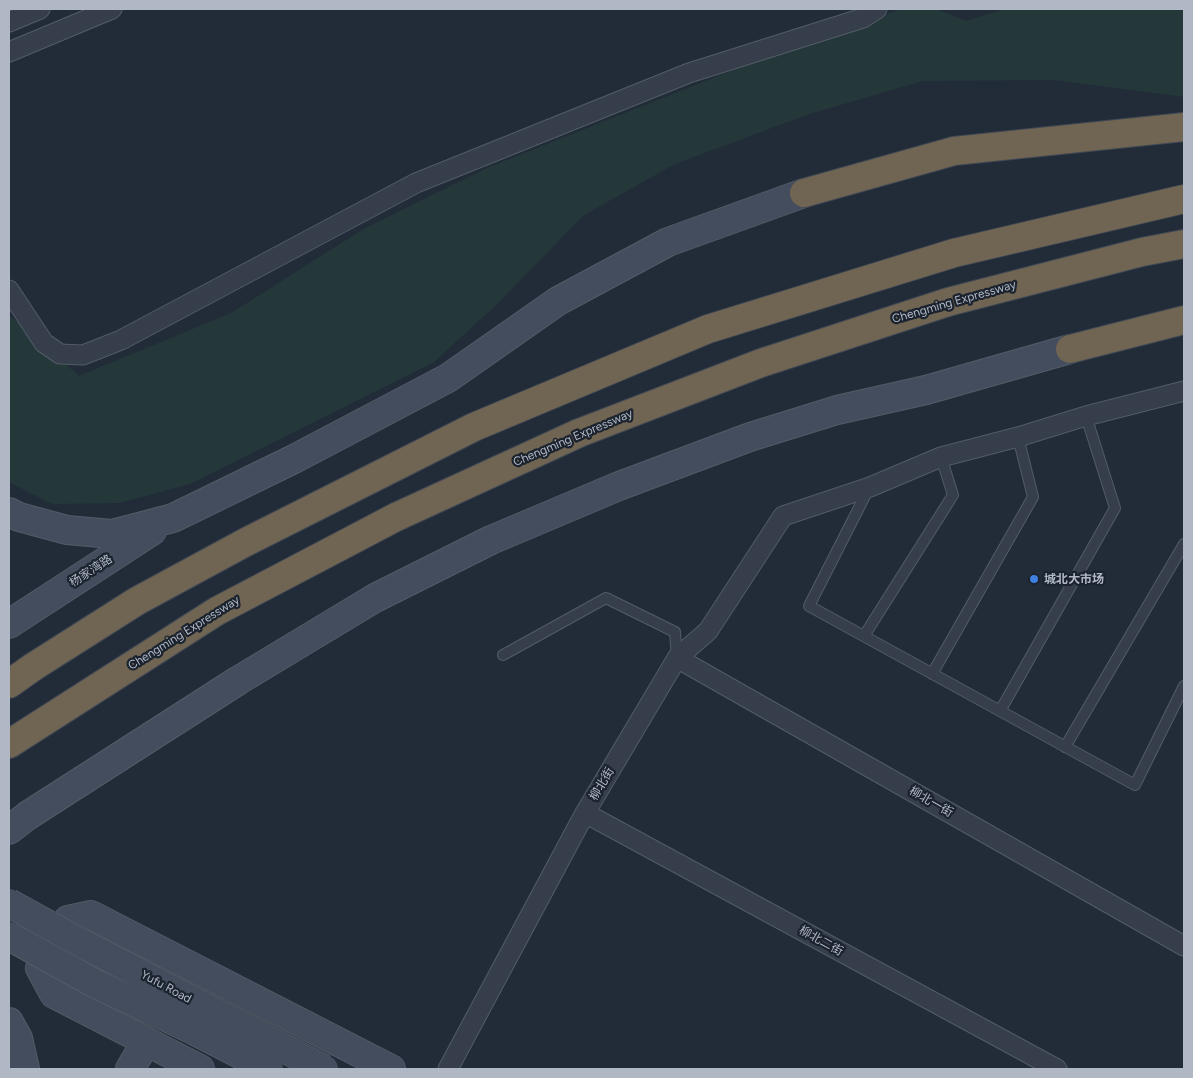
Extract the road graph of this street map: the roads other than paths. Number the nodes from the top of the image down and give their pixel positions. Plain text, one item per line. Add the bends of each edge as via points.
1 (40, 9) edge
2 (112, 9) edge
3 (877, 9) edge
4 (9, 22) edge
5 (9, 52) edge
6 (1184, 127) edge
7 (804, 193) joint
8 (1184, 199) edge
9 (1184, 244) edge
10 (9, 290) edge
11 (1184, 320) edge
12 (1070, 349) joint
13 (1184, 391) edge
14 (1086, 416) junction
15 (1018, 437) junction
16 (940, 457) junction
17 (870, 487) junction
18 (9, 512) edge
19 (173, 518) junction
20 (1184, 544) edge
21 (9, 624) edge
22 (864, 636) junction
23 (504, 655) dead end
24 (677, 658) junction
25 (932, 674) junction
26 (9, 684) edge
27 (1184, 686) edge
28 (1000, 711) junction
29 (9, 744) edge
30 (1065, 746) junction
31 (585, 813) junction
32 (9, 830) edge
33 (9, 903) edge
34 (9, 936) edge
35 (1184, 946) edge
36 (9, 1022) edge
37 (146, 1042) junction
38 (25, 1069) edge
39 (130, 1069) edge
40 (200, 1069) edge
41 (269, 1069) edge
42 (324, 1069) edge
43 (391, 1069) edge
44 (448, 1069) edge
45 (1057, 1069) edge

1 - 4 street
2 - 5 street
3 - 10 street via 863,18 689,72 416,183 121,340 83,355 60,354 44,343
6 - 7 highway via 954,150
7 - 19 main road via 668,242 558,302 448,378
8 - 26 highway via 954,253 708,329 474,427 246,542 137,601
9 - 29 highway, Chengming Expressway via 948,302 761,363 578,434 396,517 217,610
11 - 12 highway
12 - 32 main road via 750,436 491,540 375,598 230,685
13 - 14 street
14 - 15 street
14 - 28 lane via 1115,508
15 - 16 street
15 - 25 lane via 1033,496
16 - 17 street
16 - 22 lane via 953,495
17 - 22 lane via 809,606
17 - 24 street, 柳北街 via 783,516 708,631
18 - 19 main road via 67,530 112,534
19 - 21 main road, 杨家湾路
20 - 30 lane
22 - 25 lane
23 - 24 lane via 606,598 675,632
24 - 31 street, 柳北街
24 - 35 street, 柳北一街
25 - 28 lane
27 - 30 lane via 1135,785
28 - 30 lane
31 - 44 street, 柳北街
31 - 45 street, 柳北二街
33 - 42 main road, Yufu Road, bridge
34 - 41 main road, bridge via 96,984
36 - 38 main road via 18,1038
37 - 39 main road
37 - 40 main road
37 - 43 main road via 54,994 40,968 68,920 91,915

